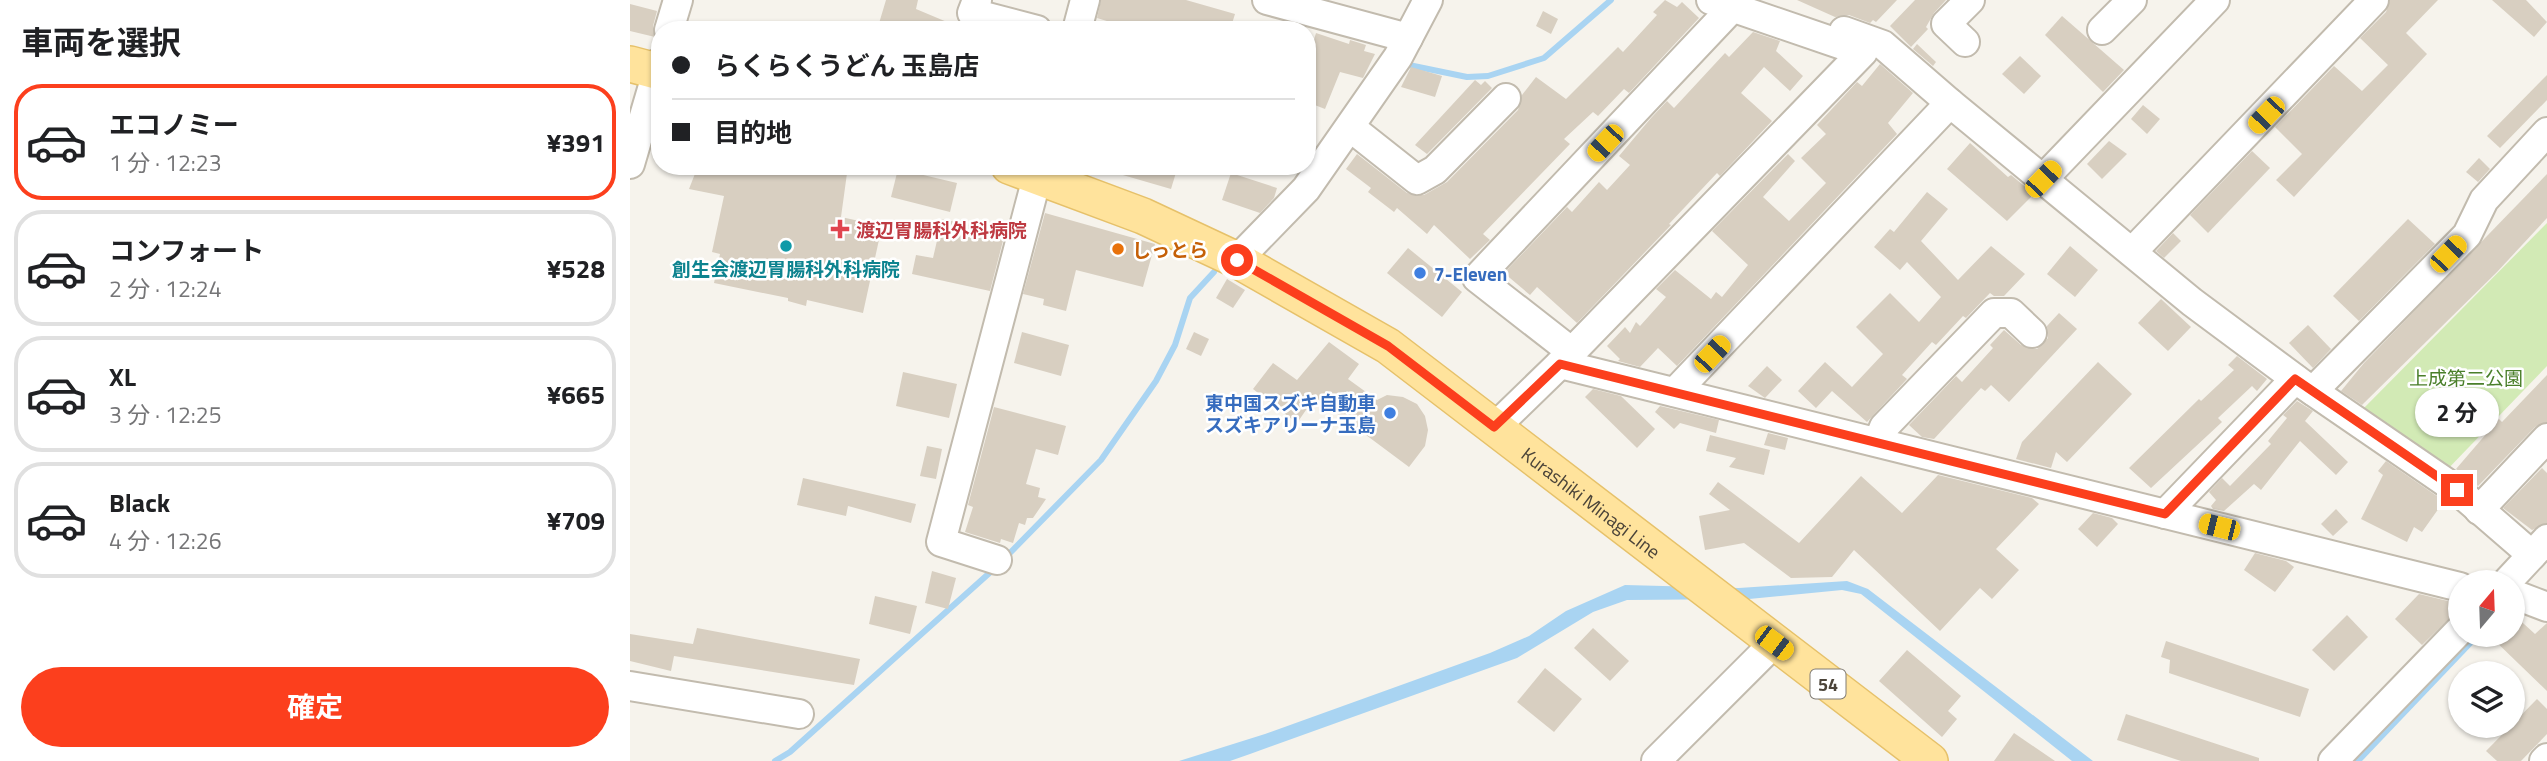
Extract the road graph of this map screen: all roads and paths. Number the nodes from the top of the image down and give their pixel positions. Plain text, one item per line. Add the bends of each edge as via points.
1 (678, 0) edge
2 (977, 0) edge
3 (1085, 0) edge
4 (1267, 0) edge
5 (1429, 0) edge
6 (1970, 0) edge
7 (2132, 0) edge
8 (2215, 0) edge
9 (2374, 0) edge
10 (1732, 3) edge
11 (672, 21) edge
12 (1003, 21) edge
13 (1079, 21) edge
14 (2102, 30) dead end
15 (1408, 38) junction
16 (1965, 42) dead end
17 (651, 72) edge
18 (1506, 98) dead end
19 (1950, 103) junction
20 (1355, 131) junction
21 (2547, 132) edge
22 (630, 164) edge
23 (1028, 175) edge
24 (1044, 175) edge
25 (2043, 179) junction
26 (2132, 252) junction
27 (1237, 260) junction
28 (2032, 332) dead end
29 (1566, 358) junction
30 (2304, 385) junction
31 (1675, 392) junction
32 (1494, 427) junction
33 (2547, 438) edge
34 (1878, 442) junction
35 (2479, 510) junction
36 (2165, 514) junction
37 (2540, 547) edge
38 (998, 560) dead end
39 (2525, 571) edge
40 (2448, 584) edge
41 (2525, 598) edge
42 (2547, 607) edge
43 (2448, 642) edge
44 (1774, 643) junction
45 (630, 686) edge
46 (799, 714) dead end
47 (1656, 761) edge
48 (1930, 761) edge
49 (2333, 761) edge

1 - 11 street
2 - 12 street via 972,13
3 - 13 street
4 - 15 street
5 - 15 street
6 - 16 street via 1946,24
7 - 14 street
8 - 25 street
9 - 26 street
10 - 19 street via 1884,45
10 - 29 street via 1477,278
10 - 29 street via 1863,52
15 - 20 street
17 - 22 street
18 - 20 street via 1435,170 1417,180
19 - 25 street
19 - 31 street
20 - 27 street
21 - 30 street via 2484,200 2467,234
23 - 38 street via 941,542
24 - 27 main road, Kurashiki Minagi Line / 54
25 - 26 street
26 - 30 street
27 - 32 main road, Kurashiki Minagi Line / 54 via 1388,346
28 - 34 street via 2011,313 1994,313 1884,427
29 - 31 street
29 - 32 street
30 - 35 street
30 - 36 street
31 - 34 street
32 - 44 main road, Kurashiki Minagi Line / 54
33 - 35 street
34 - 36 street
35 - 37 street
36 - 40 street
37 - 39 street
41 - 42 street
43 - 49 street
44 - 47 street
44 - 48 main road, Kurashiki Minagi Line / 54
45 - 46 street

